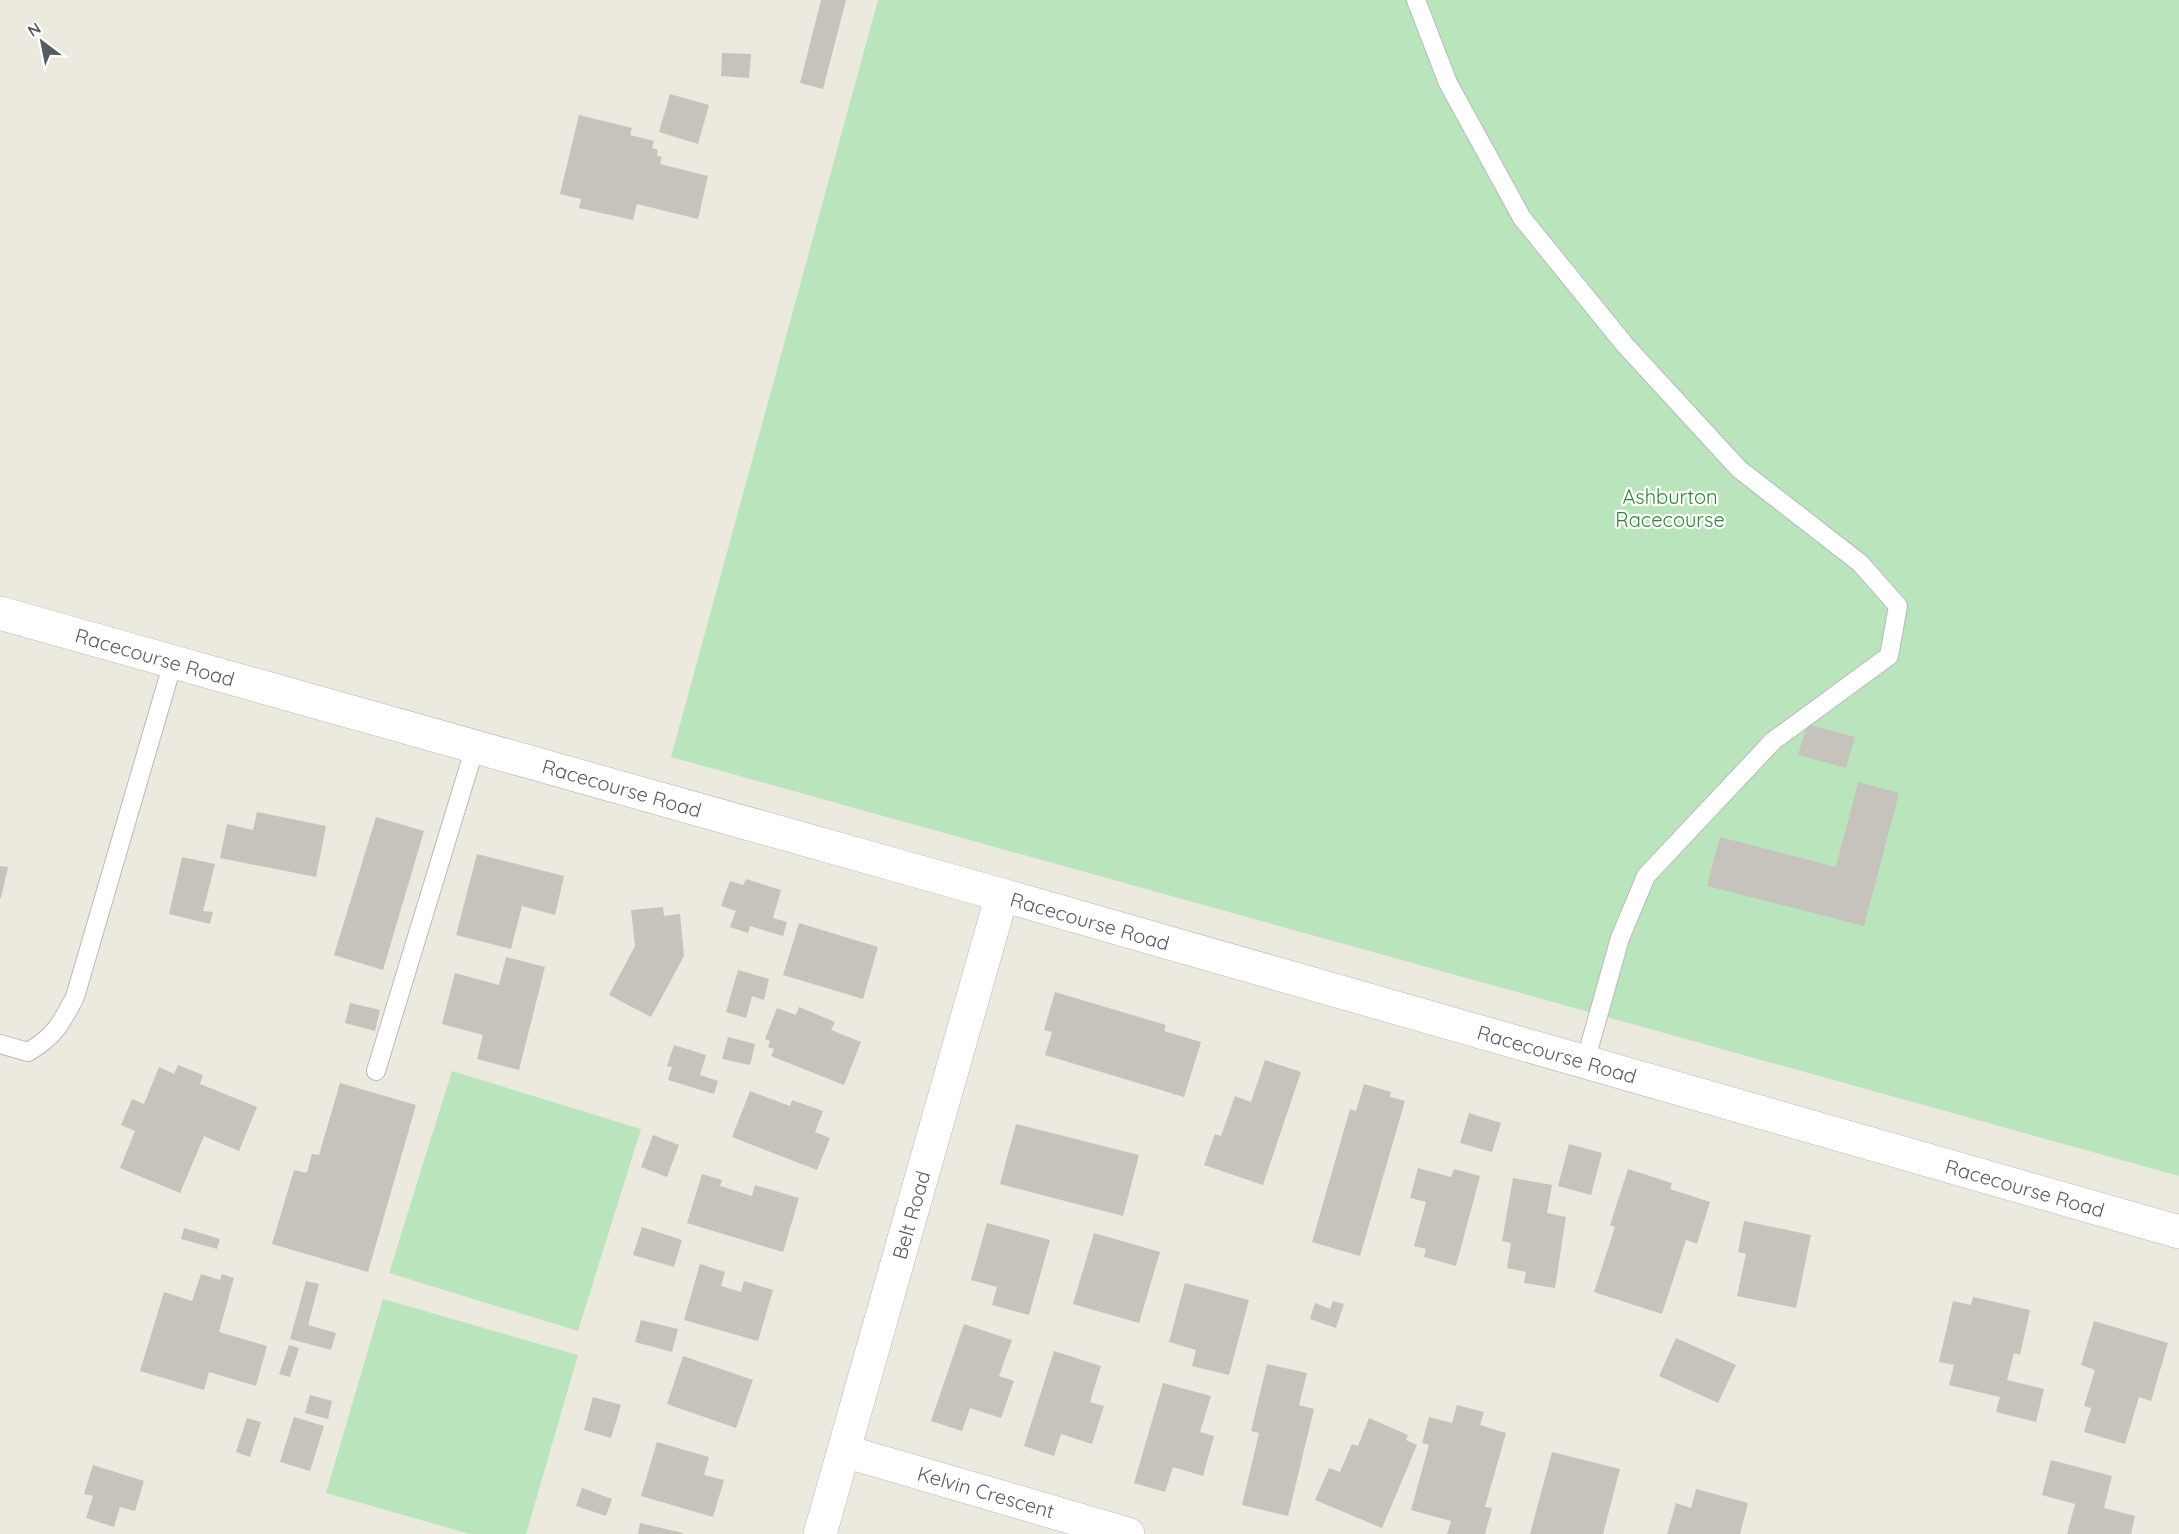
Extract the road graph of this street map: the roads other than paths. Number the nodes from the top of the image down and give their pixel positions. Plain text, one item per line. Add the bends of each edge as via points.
1 (1416, 0) edge
2 (0, 613) edge
3 (173, 662) junction
4 (475, 747) junction
5 (1002, 895) junction
6 (0, 1044) edge
7 (1585, 1062) junction
8 (376, 1071) dead end
9 (2179, 1232) edge
10 (844, 1451) junction
11 (820, 1534) edge
12 (1128, 1534) edge

1 - 7 lane via 1448,83 1522,218 1625,345 1739,469 1860,563 1898,606 1890,656 1773,741 1646,876 1620,938
2 - 3 street, Racecourse Road
3 - 4 street, Racecourse Road
3 - 6 lane via 75,997 46,1041 28,1052
4 - 5 street, Racecourse Road
4 - 8 lane
5 - 7 street, Racecourse Road
5 - 10 street, Belt Road
7 - 9 street, Racecourse Road
10 - 11 street, Belt Road
10 - 12 street, Kelvin Crescent

